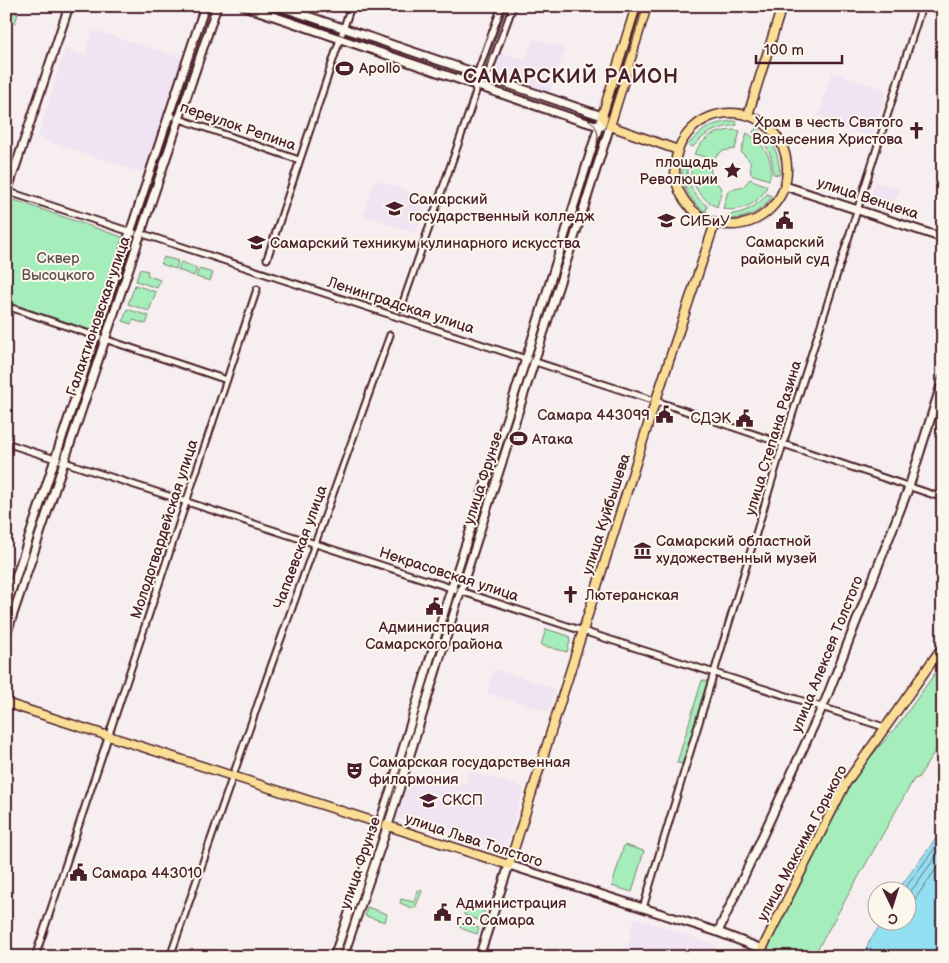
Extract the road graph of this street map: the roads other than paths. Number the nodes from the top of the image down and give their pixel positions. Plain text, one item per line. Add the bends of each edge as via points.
1 (69, 6) edge
2 (204, 6) edge
3 (217, 6) edge
4 (244, 6) edge
5 (278, 6) edge
6 (351, 6) edge
7 (502, 6) edge
8 (513, 6) edge
9 (636, 6) edge
10 (647, 6) edge
11 (782, 6) edge
12 (922, 6) edge
13 (342, 29) junction
14 (339, 39) junction
15 (477, 74) junction
16 (486, 77) junction
17 (477, 88) junction
18 (168, 115) junction
19 (748, 115) junction
20 (602, 116) junction
21 (179, 119) junction
22 (599, 126) junction
23 (610, 126) junction
24 (678, 150) junction
25 (299, 160) junction
26 (785, 186) junction
27 (7, 193) edge
28 (858, 209) junction
29 (715, 224) junction
30 (130, 232) junction
31 (143, 235) junction
32 (943, 238) edge
33 (267, 259) dead end
34 (256, 289) dead end
35 (6, 306) edge
36 (401, 308) dead end
37 (390, 335) dead end
38 (96, 337) junction
39 (105, 340) junction
40 (526, 359) junction
41 (535, 361) junction
42 (943, 379) edge
43 (227, 380) junction
44 (653, 400) junction
45 (6, 443) edge
46 (783, 444) junction
47 (57, 459) junction
48 (64, 462) junction
49 (909, 487) junction
50 (943, 498) edge
51 (187, 502) junction
52 (315, 543) junction
53 (452, 588) junction
54 (461, 591) junction
55 (6, 606) edge
56 (583, 631) junction
57 (6, 635) edge
58 (943, 646) edge
59 (714, 673) junction
60 (6, 703) edge
61 (823, 707) junction
62 (884, 727) junction
63 (110, 732) junction
64 (232, 776) junction
65 (383, 825) junction
66 (509, 865) junction
67 (643, 908) junction
68 (718, 932) junction
69 (760, 953) edge
70 (35, 957) edge
71 (170, 957) edge
72 (334, 957) edge
73 (343, 957) edge
74 (479, 957) edge

1 - 27 main road
2 - 18 main road, Галактионовская улица
3 - 21 main road, Галактионовская улица
4 - 14 main road
5 - 13 main road
6 - 13 street
7 - 15 street
8 - 16 street
9 - 20 main road, улица Фрунзе
10 - 23 main road, улица Фрунзе
11 - 19 main road
12 - 28 street, улица Степана Разина
13 - 14 street
13 - 15 main road
14 - 17 main road
14 - 25 street
15 - 16 main road
15 - 17 street
16 - 17 street
16 - 20 main road
17 - 22 main road
17 - 36 street
18 - 21 street, переулок Репина
18 - 30 main road, Галактионовская улица
19 - 24 main road via 728,112 712,115 686,134
19 - 26 main road via 765,123 782,144 787,159
20 - 22 main road, улица Фрунзе
20 - 23 main road
21 - 25 street, переулок Репина
21 - 31 main road, Галактионовская улица
22 - 23 main road
22 - 40 main road, улица Фрунзе
23 - 24 main road
23 - 41 main road, улица Фрунзе
24 - 29 main road via 675,173 681,195 699,215
25 - 33 street
26 - 28 main road, улица Венцека
26 - 29 main road via 774,205 757,219 735,225
27 - 30 street, Ленинградская улица
28 - 32 main road, улица Венцека
28 - 46 street, улица Степана Разина
29 - 44 main road, улица Куйбышева
30 - 31 street, Ленинградская улица
30 - 38 main road, Галактионовская улица
31 - 39 main road, Галактионовская улица
31 - 40 street, Ленинградская улица
34 - 43 street, Молодогвардейская улица
35 - 38 street
37 - 52 street, Чапаевская улица
38 - 39 street
38 - 47 main road, Галактионовская улица
39 - 43 street
39 - 48 main road, Галактионовская улица
40 - 41 street, Ленинградская улица
40 - 53 main road, улица Фрунзе
41 - 44 street, Ленинградская улица
41 - 54 main road, улица Фрунзе
42 - 49 main road, улица Алексея Толстого
43 - 51 street, Молодогвардейская улица
44 - 46 street, Ленинградская улица
44 - 56 main road, улица Куйбышева
45 - 47 street, Некрасовская улица
46 - 49 street, Ленинградская улица
46 - 59 street, улица Степана Разина
47 - 48 street, Некрасовская улица
47 - 55 main road, Галактионовская улица
48 - 51 street, Некрасовская улица
48 - 57 main road, Галактионовская улица
49 - 50 street, Ленинградская улица
49 - 61 main road, улица Алексея Толстого
51 - 52 street, Некрасовская улица
51 - 63 street, Молодогвардейская улица
52 - 53 street, Некрасовская улица
52 - 64 street, Чапаевская улица
53 - 54 street, Некрасовская улица
53 - 65 main road, улица Фрунзе
54 - 56 street, Некрасовская улица
54 - 65 main road, улица Фрунзе
56 - 59 street, Некрасовская улица
56 - 66 main road, улица Куйбышева
58 - 62 main road, улица Максима Горького
59 - 61 street, Некрасовская улица
59 - 67 street, улица Степана Разина
60 - 63 main road, улица Льва Толстого
61 - 62 street, Некрасовская улица
61 - 68 main road, улица Алексея Толстого
62 - 69 main road, улица Максима Горького via 838,798
63 - 64 main road, улица Льва Толстого
63 - 70 street, Молодогвардейская улица
64 - 65 main road, улица Льва Толстого
64 - 71 street, Чапаевская улица
65 - 66 main road, улица Льва Толстого
65 - 72 main road, улица Фрунзе
65 - 73 main road, улица Фрунзе
66 - 67 main road, улица Льва Толстого
66 - 74 main road, улица Куйбышева
67 - 68 main road, улица Льва Толстого
68 - 69 main road, улица Льва Толстого

